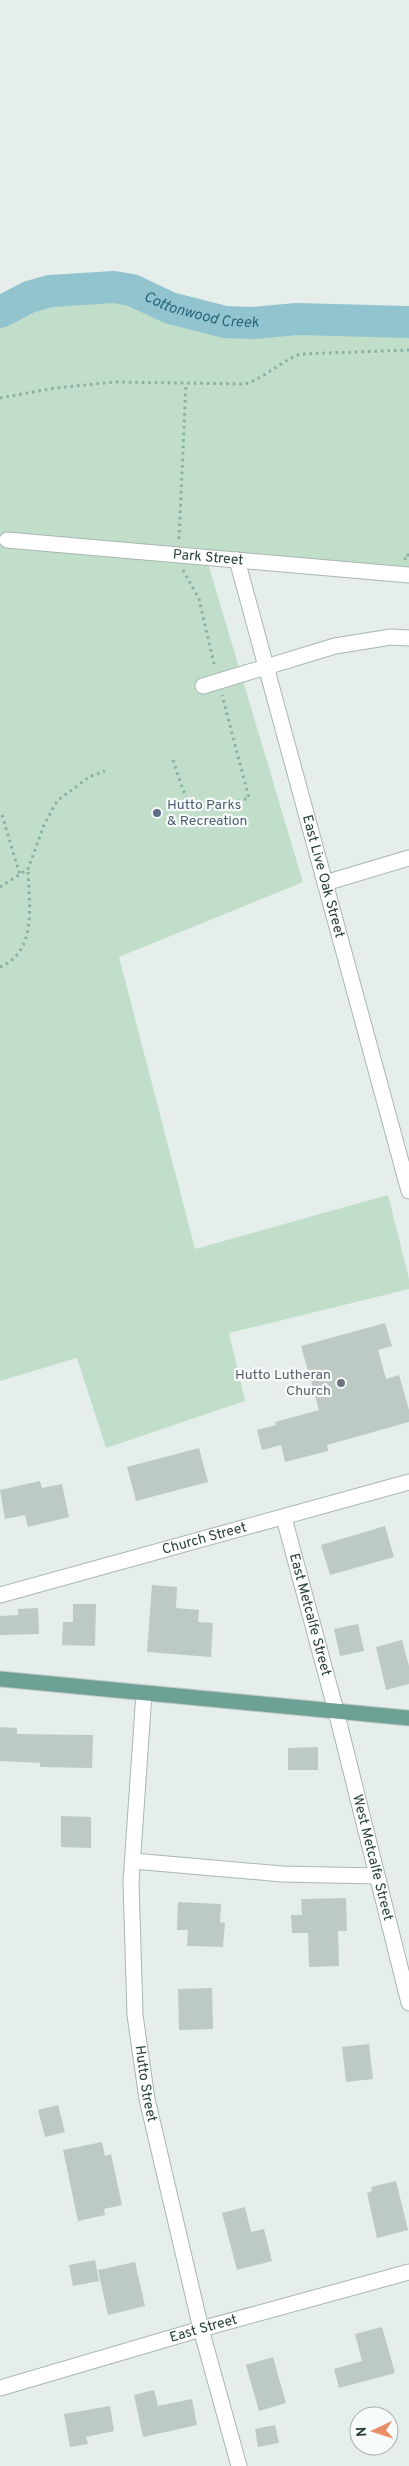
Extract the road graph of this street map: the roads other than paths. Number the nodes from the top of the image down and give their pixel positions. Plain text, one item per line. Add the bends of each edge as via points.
1 (7, 540) dead end
2 (237, 560) junction
3 (409, 576) edge
4 (409, 638) edge
5 (267, 669) junction
6 (204, 686) dead end
7 (409, 858) edge
8 (325, 883) junction
9 (404, 1152) edge
10 (409, 1191) edge
11 (409, 1482) edge
12 (284, 1518) junction
13 (0, 1595) edge
14 (0, 1679) edge
15 (144, 1693) junction
16 (336, 1711) junction
17 (409, 1718) edge
18 (133, 1861) junction
19 (377, 1876) junction
20 (409, 2004) edge
21 (409, 2272) edge
22 (201, 2329) junction
23 (0, 2388) edge
24 (239, 2466) edge

1 - 2 street, Park Street
2 - 3 street, Park Street
2 - 5 street, East Live Oak Street
4 - 5 street via 390,637 335,646
5 - 6 street
5 - 8 street, East Live Oak Street
7 - 8 street
8 - 9 street, East Live Oak Street
9 - 10 street, East Live Oak Street
11 - 12 street, Church Street
12 - 13 street, Church Street
12 - 16 street, East Metcalfe Street
14 - 15 main road
15 - 16 main road
15 - 18 street, Hutto Street
16 - 17 main road
16 - 19 street, West Metcalfe Street
18 - 19 street via 282,1874
18 - 22 street, Hutto Street via 136,2025 148,2099
19 - 20 street, West Metcalfe Street
21 - 22 street, East Street
22 - 23 street, East Street
22 - 24 street, Hutto Street

